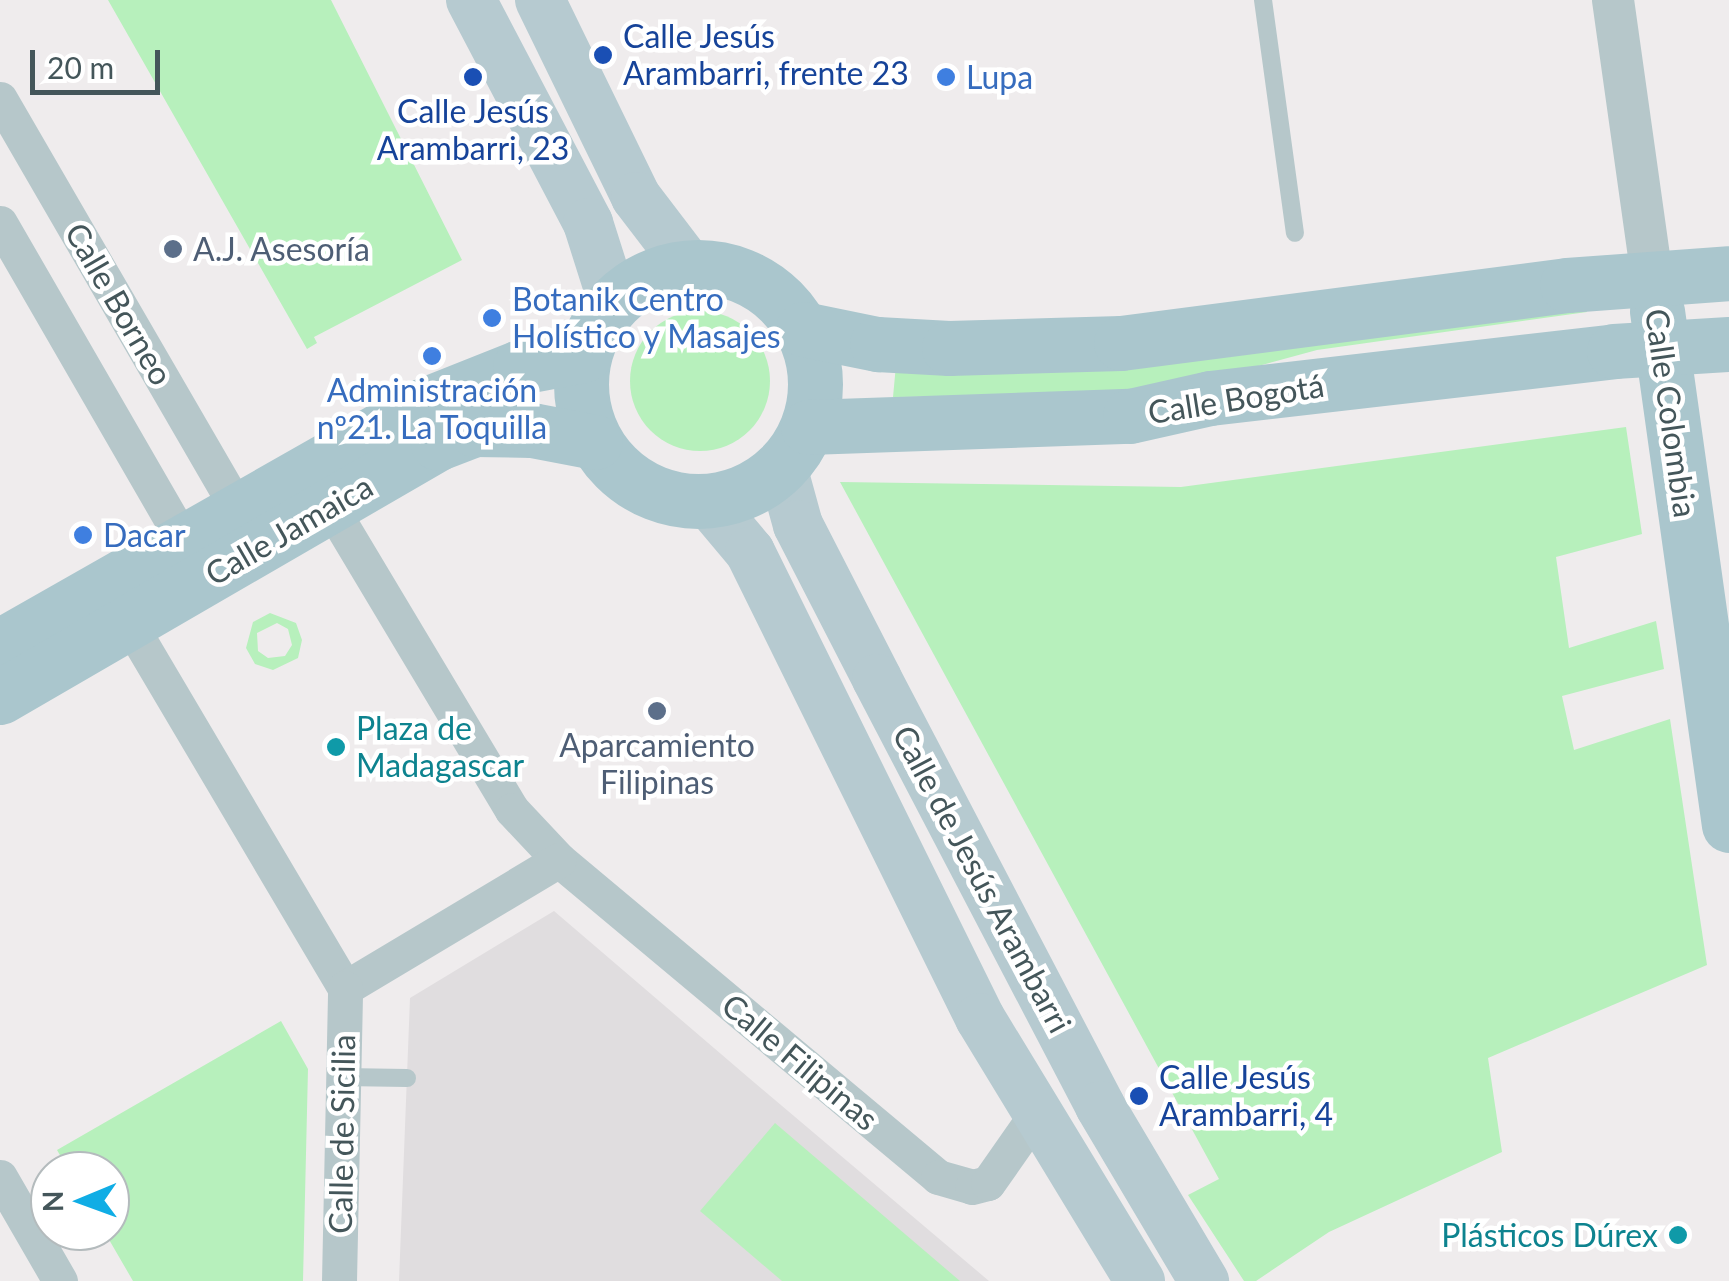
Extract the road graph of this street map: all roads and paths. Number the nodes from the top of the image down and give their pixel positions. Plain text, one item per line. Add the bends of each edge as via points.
1 (472, 0) edge
2 (540, 0) edge
3 (1263, 0) edge
4 (1613, 0) edge
5 (0, 99) edge
6 (0, 223) edge
7 (1295, 233) dead end
8 (688, 265) junction
9 (1729, 274) edge
10 (1652, 278) junction
11 (613, 302) junction
12 (803, 329) junction
13 (1729, 344) edge
14 (1662, 348) junction
15 (584, 356) junction
16 (595, 442) junction
17 (796, 447) junction
18 (708, 502) junction
19 (330, 506) junction
20 (238, 509) junction
21 (184, 542) junction
22 (129, 623) junction
23 (0, 646) edge
24 (0, 697) edge
25 (1729, 825) edge
26 (559, 860) junction
27 (345, 988) junction
28 (343, 1077) junction
29 (407, 1078) dead end
30 (1034, 1116) junction
31 (0, 1177) edge
32 (60, 1281) edge
33 (339, 1281) edge
34 (1140, 1281) edge
35 (1204, 1281) edge

1 - 11 main road via 588,224
2 - 8 main road via 636,197
3 - 7 lane
4 - 10 street, Calle Colombia
5 - 20 street, Calle Borneo
6 - 21 street, Calle Borneo
8 - 11 main road via 648,276
8 - 12 main road via 734,270 774,293
9 - 10 main road, Calle Bogotá
10 - 12 main road, Calle Bogotá via 1121,343 949,348 877,344
10 - 14 main road, Calle Colombia
11 - 15 main road
12 - 17 main road via 817,378
13 - 14 main road, Calle Bogotá
14 - 17 main road, Calle Bogotá via 1210,398 1130,416
14 - 25 main road, Calle Colombia
15 - 16 main road via 581,400
15 - 20 main road, Calle Jamaica via 520,367 424,404
16 - 18 main road via 624,476 664,497
16 - 19 main road, Calle Jamaica via 532,430 474,429
17 - 18 main road via 748,492
17 - 35 main road, Calle de Jesús Arambarri via 798,525 1100,1106
18 - 30 main road, Calle de Jesús Arambarri via 750,552
19 - 22 main road, Calle Jamaica
19 - 26 street via 512,810
20 - 21 main road, Calle Jamaica
21 - 23 main road, Calle Jamaica
22 - 24 main road, Calle Jamaica
22 - 27 street
26 - 27 street
26 - 30 street, Calle Filipinas via 938,1177 972,1187 988,1182
27 - 28 street, Calle de Sicilia
28 - 29 lane
28 - 33 street, Calle de Sicilia
30 - 34 main road, Calle de Jesús Arambarri
31 - 32 street

